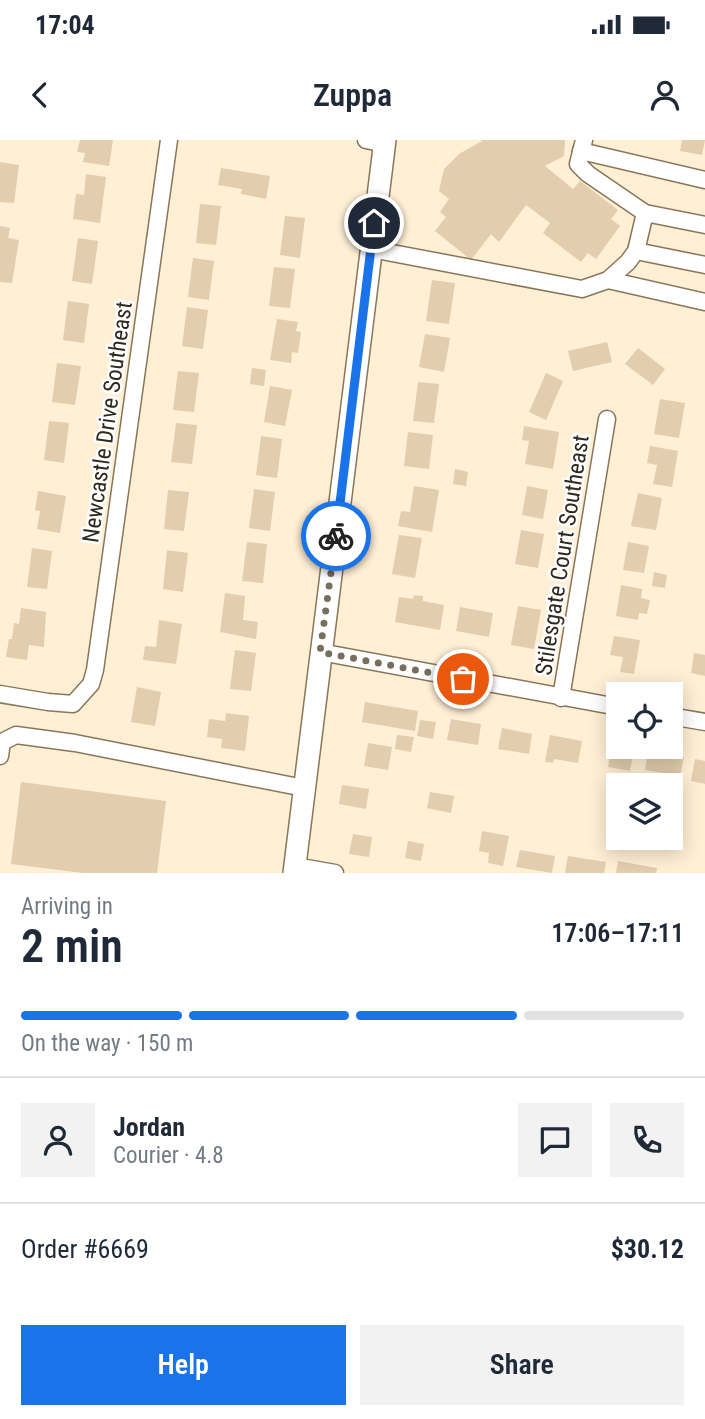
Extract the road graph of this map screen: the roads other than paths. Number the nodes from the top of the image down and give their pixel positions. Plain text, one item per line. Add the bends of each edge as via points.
1 (169, 140) edge
2 (379, 141) edge
3 (582, 145) edge
4 (705, 180) edge
5 (645, 213) junction
6 (705, 225) edge
7 (371, 250) junction
8 (636, 251) junction
9 (705, 265) edge
10 (608, 280) junction
11 (705, 302) edge
12 (607, 419) dead end
13 (320, 652) junction
14 (0, 694) edge
15 (561, 698) junction
16 (606, 705) edge
17 (683, 718) edge
18 (705, 722) edge
19 (0, 756) edge
20 (304, 788) junction
21 (294, 869) edge
22 (335, 873) edge

1 - 14 street, Newcastle Drive Southeast via 91,684 73,704
2 - 7 main road
3 - 4 street
3 - 5 street via 578,164
5 - 6 street
5 - 8 street
7 - 10 street via 582,289
7 - 13 main road
8 - 9 street
8 - 10 street
10 - 11 street
12 - 15 street, Stilesgate Court Southeast
13 - 15 street
13 - 20 main road
15 - 16 street
17 - 18 street
19 - 20 street via 2,742 16,735
20 - 21 main road
21 - 22 street

